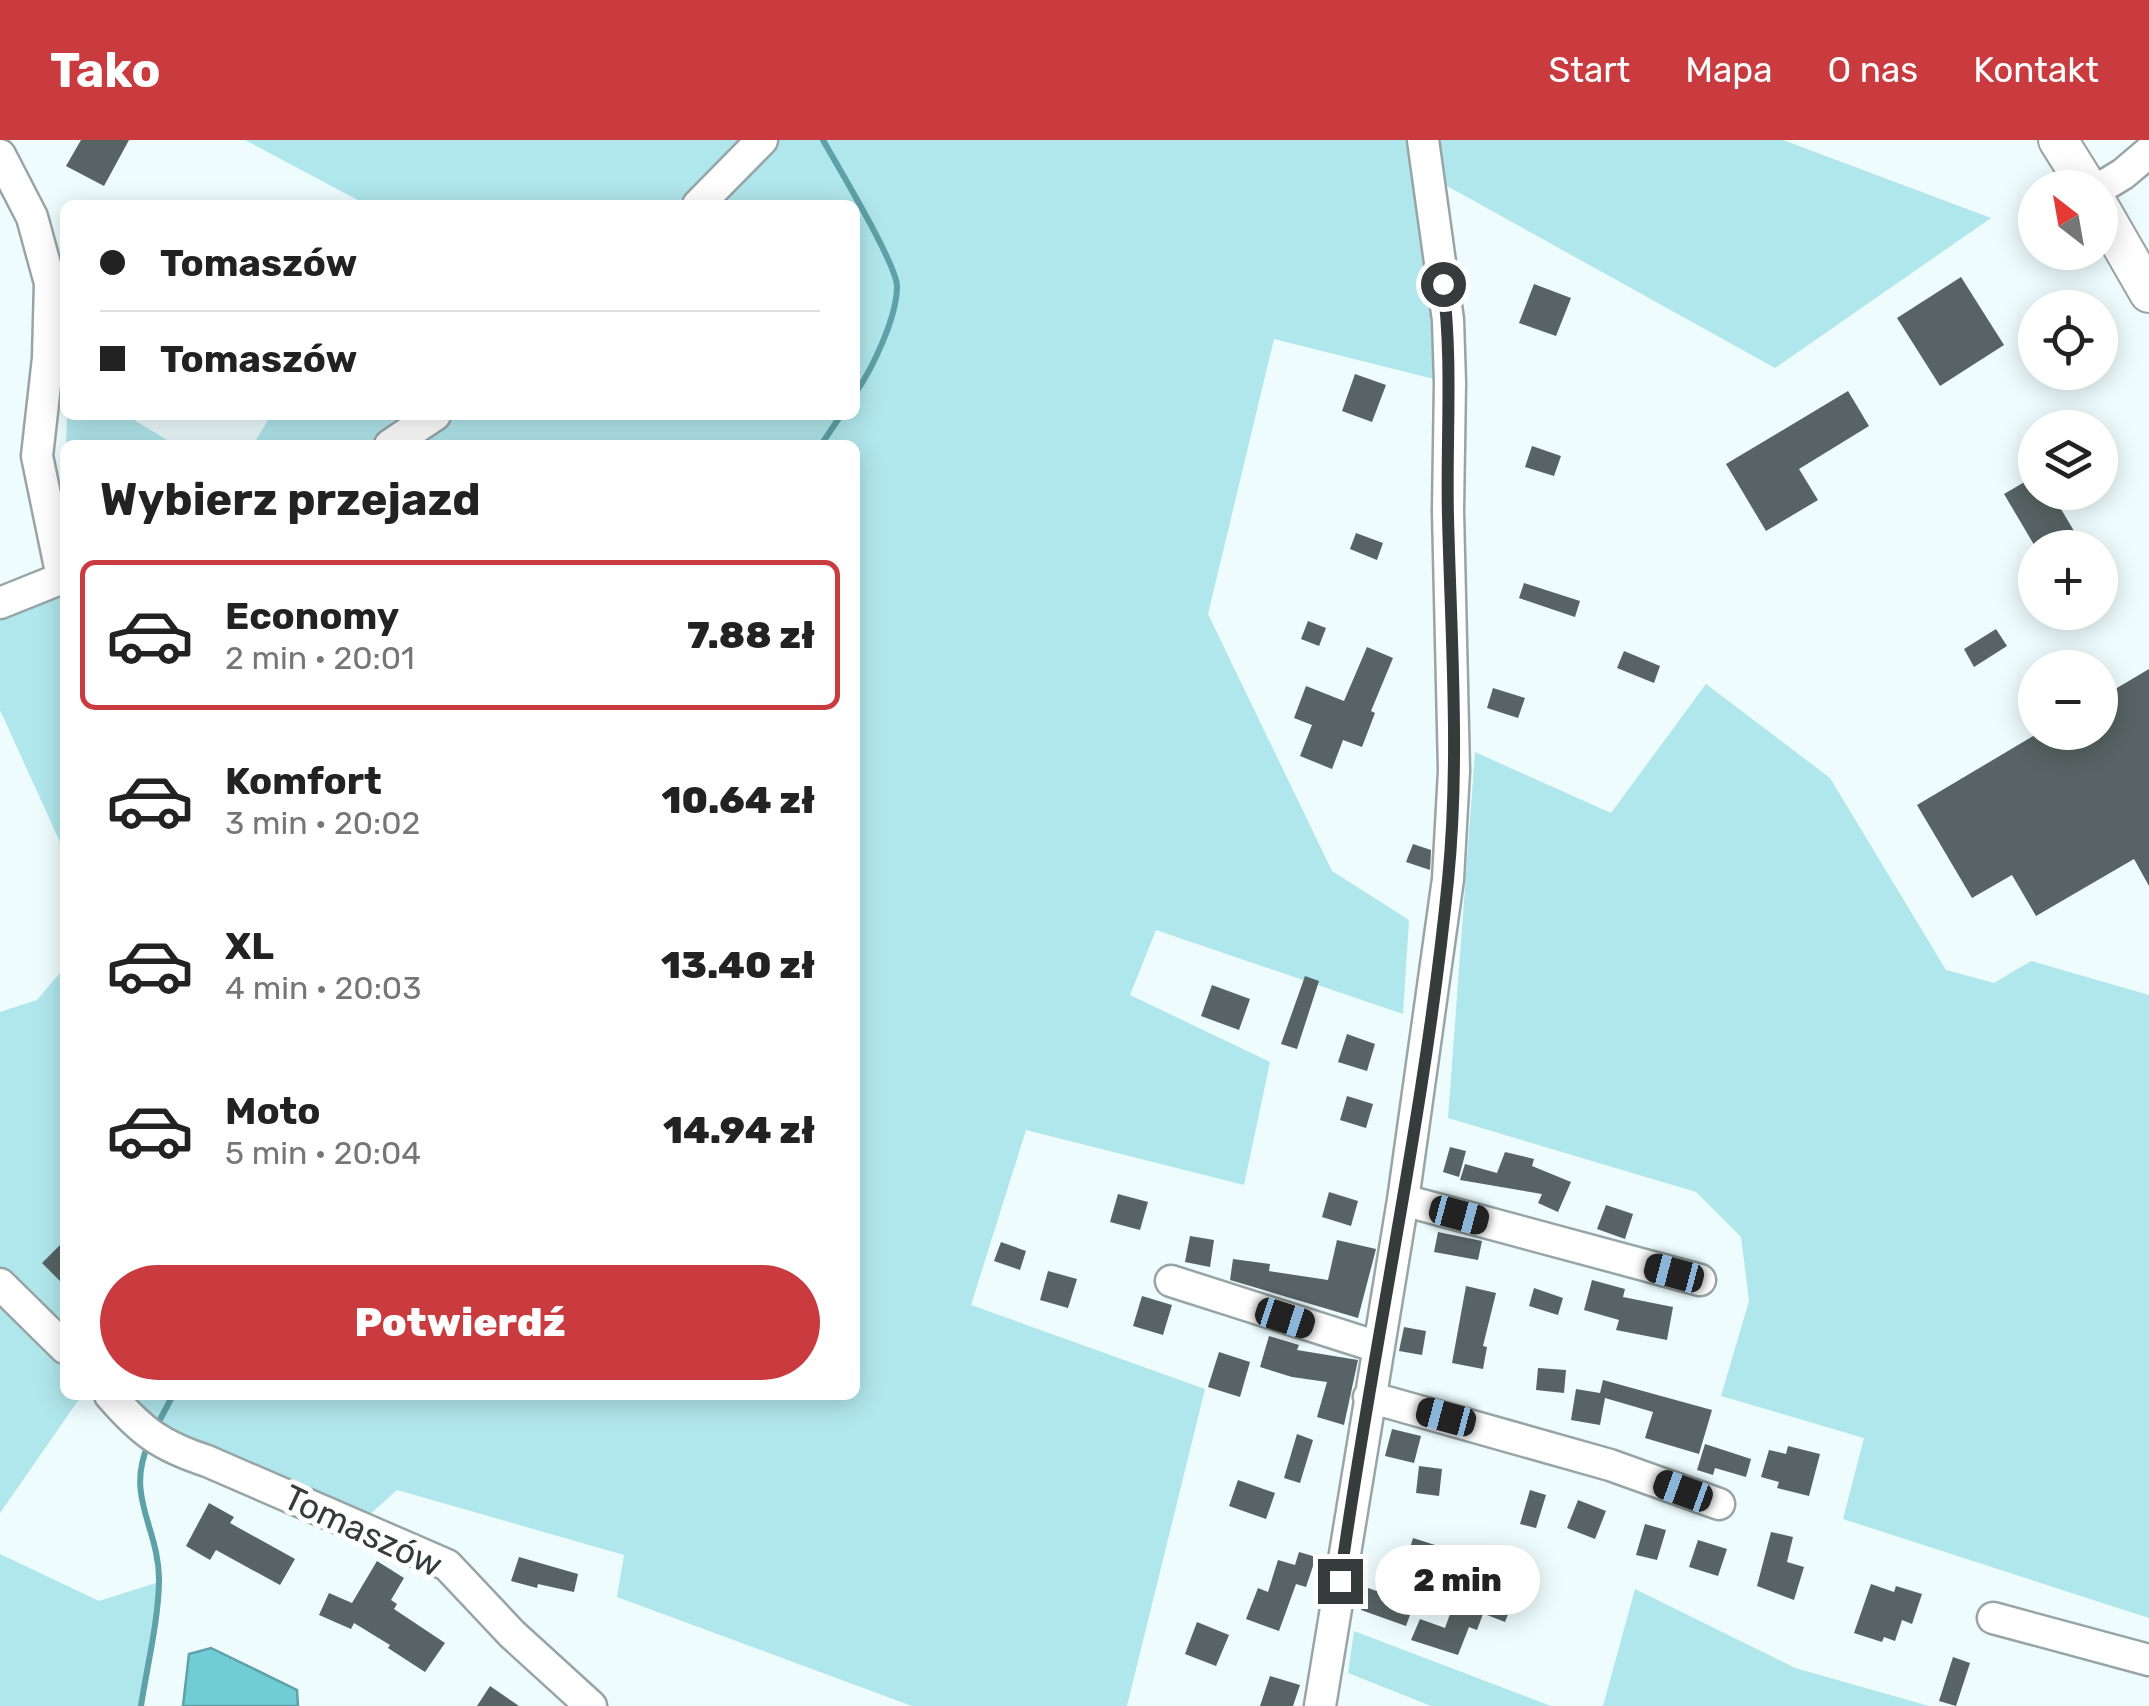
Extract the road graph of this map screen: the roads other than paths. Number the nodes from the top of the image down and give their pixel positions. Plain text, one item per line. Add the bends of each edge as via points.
1 (1423, 140) edge
2 (2058, 140) edge
3 (761, 142) edge
4 (2149, 152) edge
5 (0, 154) edge
6 (2077, 170) edge
7 (2118, 177) edge
8 (703, 200) edge
9 (2118, 239) edge
10 (2149, 293) edge
11 (428, 420) edge
12 (398, 440) edge
13 (60, 559) edge
14 (60, 579) edge
15 (0, 604) edge
16 (1403, 1200) junction
17 (1700, 1280) dead end
18 (1171, 1281) dead end
19 (0, 1284) edge
20 (60, 1343) edge
21 (1378, 1348) junction
22 (1369, 1397) junction
23 (115, 1400) edge
24 (1719, 1504) dead end
25 (1993, 1618) dead end
26 (2149, 1660) edge
27 (591, 1706) edge
28 (1320, 1706) edge

1 - 16 street via 1448,320 1454,771 1448,879
2 - 6 main road
3 - 8 street
4 - 7 street
5 - 13 street via 32,217 50,284 37,456
9 - 10 main road
11 - 12 street
14 - 15 street
16 - 17 street
16 - 21 street
18 - 21 street
19 - 20 street
21 - 22 street
22 - 24 street via 1610,1465
22 - 28 street
23 - 27 street, Tomaszów via 158,1441 447,1565
25 - 26 street

